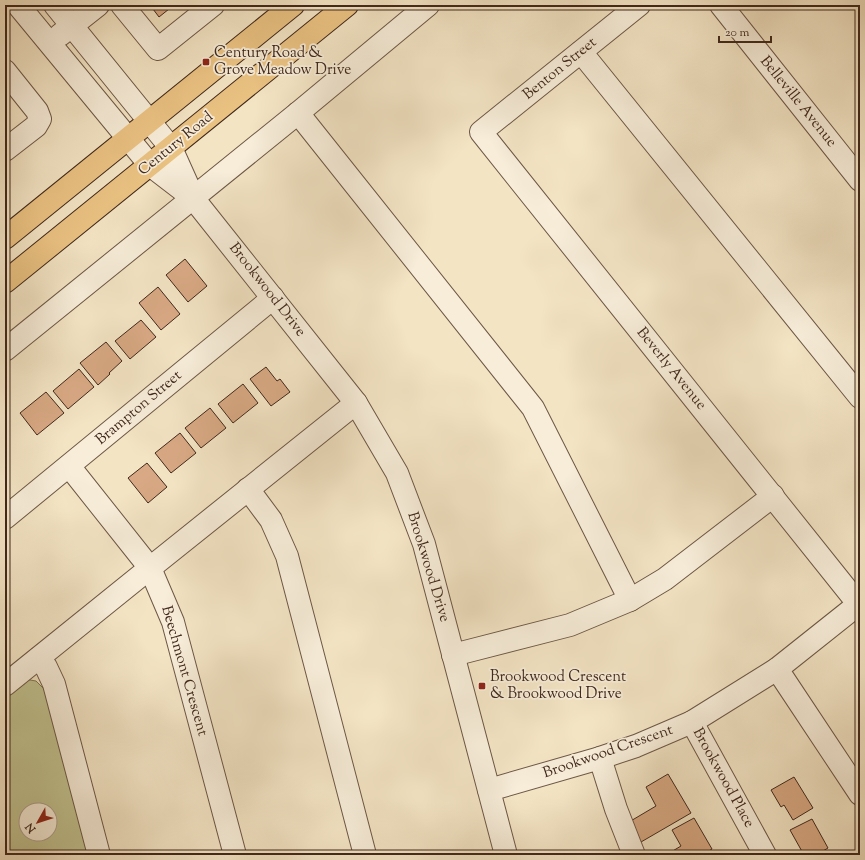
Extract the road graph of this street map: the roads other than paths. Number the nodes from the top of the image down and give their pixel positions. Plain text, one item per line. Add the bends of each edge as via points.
1 (17, 5) edge
2 (55, 5) edge
3 (98, 5) edge
4 (122, 5) edge
5 (213, 5) edge
6 (293, 5) edge
7 (346, 5) edge
8 (428, 5) edge
9 (639, 5) edge
10 (721, 5) edge
11 (5, 14) edge
12 (72, 26) junction
13 (49, 43) junction
14 (581, 52) junction
15 (5, 71) edge
16 (298, 113) junction
17 (149, 121) junction
18 (480, 132) joint
19 (128, 139) junction
20 (171, 148) junction
21 (5, 150) edge
22 (150, 166) junction
23 (860, 180) edge
24 (193, 198) junction
25 (5, 238) edge
26 (5, 282) edge
27 (273, 298) junction
28 (5, 350) edge
29 (860, 397) edge
30 (356, 403) junction
31 (69, 466) junction
32 (248, 489) junction
33 (773, 496) junction
34 (5, 518) edge
35 (150, 568) junction
36 (630, 600) junction
37 (859, 604) edge
38 (453, 655) junction
39 (39, 658) junction
40 (777, 669) junction
41 (5, 685) edge
42 (692, 722) junction
43 (600, 758) junction
44 (489, 790) junction
45 (860, 794) edge
46 (100, 855) edge
47 (235, 855) edge
48 (365, 855) edge
49 (506, 855) edge
50 (634, 855) edge
51 (765, 855) edge

1 - 11 street
1 - 13 street, Brookwood Drive
2 - 12 street, Brookwood Drive
3 - 12 street
4 - 5 street via 158,49
6 - 17 main road
7 - 20 main road, Century Road
8 - 16 street
9 - 14 street, Benton Street
10 - 23 street, Belleville Avenue
12 - 13 street
12 - 17 street, Brookwood Drive
13 - 19 street, Brookwood Drive
14 - 18 street, Benton Street
14 - 29 street
15 - 21 street via 37,111 40,119 36,126
16 - 24 street
16 - 36 street via 533,408
17 - 19 main road
17 - 20 street, Brookwood Drive
18 - 33 street, Beverly Avenue
19 - 22 street, Brookwood Drive
19 - 25 main road
20 - 22 main road, Century Road
20 - 24 street, Brookwood Drive
22 - 24 street, Brookwood Drive
22 - 26 main road, Century Road
24 - 27 street, Brookwood Drive
24 - 28 street
27 - 30 street, Brookwood Drive
27 - 31 street, Brampton Street
30 - 32 street
30 - 38 street, Brookwood Drive via 397,473 419,530
31 - 34 street, Brampton Street
31 - 35 street, Beechmont Crescent
32 - 35 street
32 - 48 street via 271,520 287,556
33 - 36 street via 665,579
33 - 37 street, Beverly Avenue
35 - 39 street
35 - 47 street, Beechmont Crescent via 174,622
36 - 38 street via 570,625
37 - 40 street, Brookwood Crescent
38 - 44 street, Brookwood Drive
39 - 41 street
39 - 46 street via 54,684
40 - 42 street, Brookwood Crescent
40 - 45 street
42 - 43 street, Brookwood Crescent
42 - 51 street, Brookwood Place
43 - 44 street, Brookwood Crescent
43 - 50 street
44 - 49 street, Brookwood Drive

